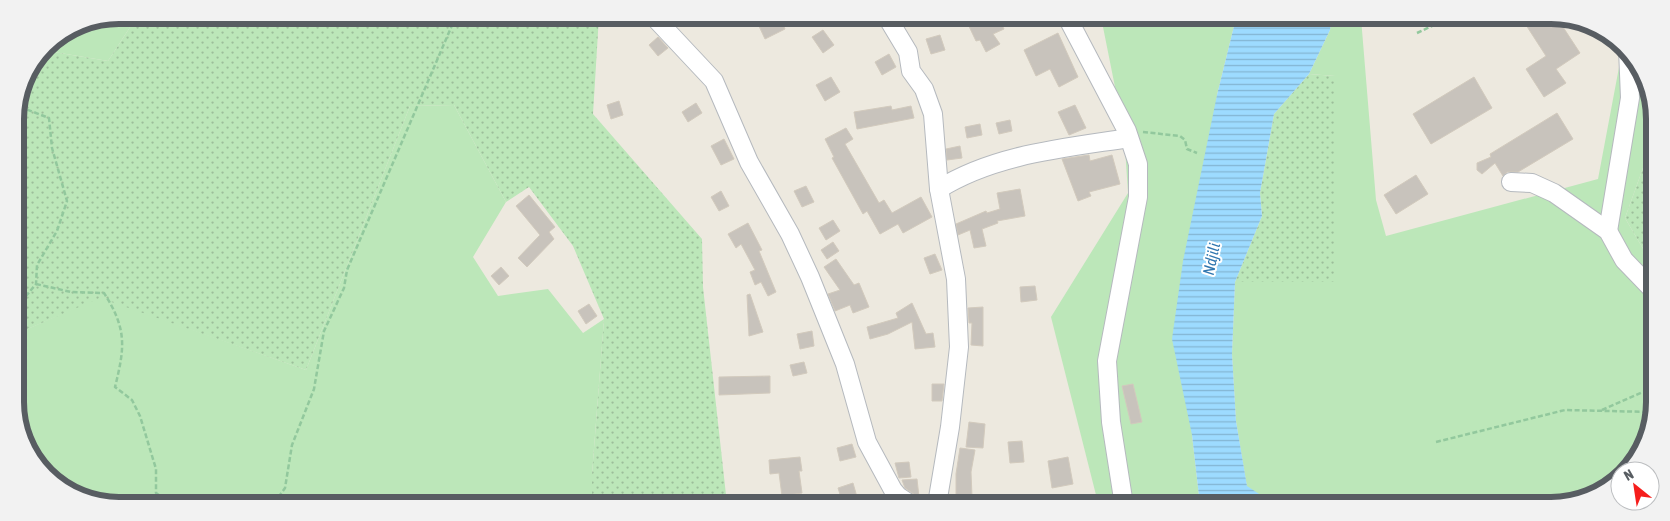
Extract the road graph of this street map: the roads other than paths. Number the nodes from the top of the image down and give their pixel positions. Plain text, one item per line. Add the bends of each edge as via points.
1 (661, 24) edge
2 (890, 24) edge
3 (1071, 24) edge
4 (1629, 64) edge
5 (1128, 134) junction
6 (1511, 182) dead end
7 (939, 189) junction
8 (1608, 231) junction
9 (1646, 283) edge
10 (900, 497) edge
11 (938, 497) edge
12 (1123, 497) edge

1 - 10 street via 714,81 749,162 790,234 810,278 845,364 868,442
2 - 7 street via 908,52 912,71 924,89 933,114
3 - 5 street
4 - 8 street via 1630,98
5 - 7 street via 990,164 963,174
5 - 12 street via 1138,164 1139,182 1107,361 1111,422
6 - 8 street via 1532,183 1554,193
7 - 11 street via 956,279 959,346
8 - 9 street via 1624,260

